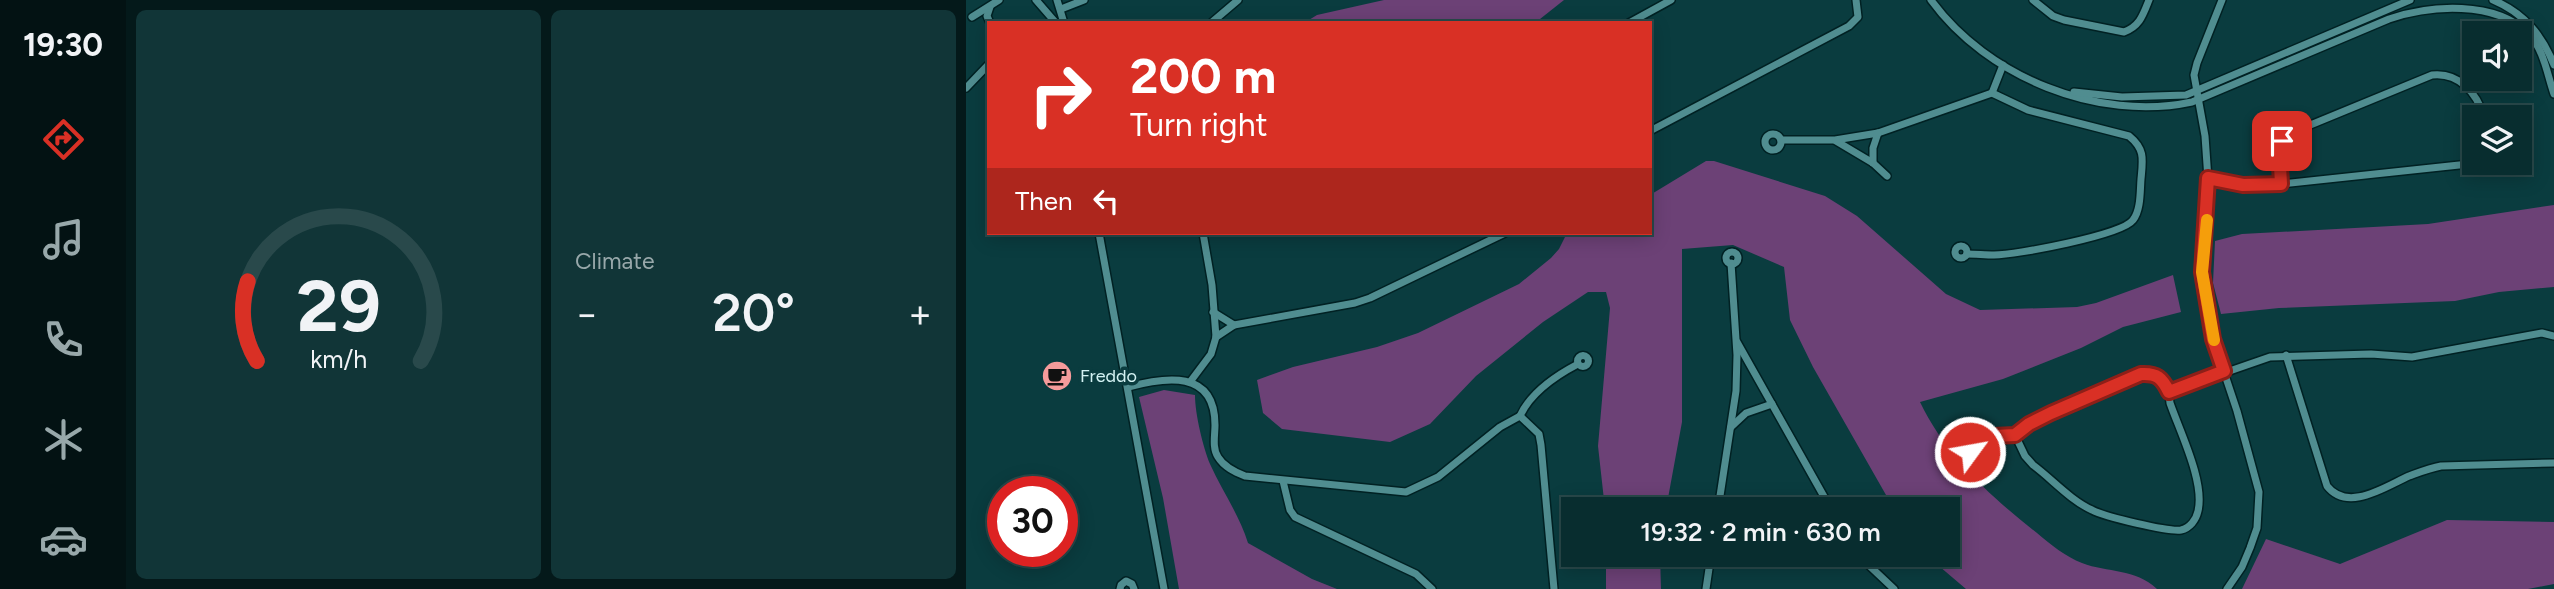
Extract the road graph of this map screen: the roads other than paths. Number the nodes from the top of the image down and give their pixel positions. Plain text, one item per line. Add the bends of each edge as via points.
1 (999, 0) edge
2 (1035, 0) edge
3 (1057, 0) edge
4 (1084, 0) edge
5 (1238, 0) edge
6 (1671, 0) edge
7 (1856, 0) edge
8 (1931, 0) edge
9 (2033, 0) edge
10 (2149, 0) edge
11 (2222, 0) edge
12 (2410, 0) edge
13 (2493, 0) edge
14 (2505, 2) edge
15 (990, 6) junction
16 (1060, 9) junction
17 (2499, 17) junction
18 (972, 18) dead end
19 (989, 21) edge
20 (1054, 21) edge
21 (1063, 21) edge
22 (1213, 21) edge
23 (1633, 21) edge
24 (2003, 65) junction
25 (2554, 65) edge
26 (987, 66) edge
27 (966, 88) edge
28 (1992, 93) junction
29 (2554, 94) edge
30 (2198, 96) junction
31 (2479, 105) edge
32 (1652, 130) edge
33 (1878, 133) junction
34 (1835, 140) junction
35 (1781, 141) dead end
36 (1873, 163) junction
37 (2462, 165) edge
38 (1887, 176) dead end
39 (2208, 178) junction
40 (2281, 184) junction
41 (1100, 235) edge
42 (1203, 235) edge
43 (1501, 235) edge
44 (1967, 254) dead end
45 (1731, 263) dead end
46 (1213, 312) junction
47 (1234, 325) junction
48 (2554, 336) edge
49 (1216, 337) junction
50 (1736, 340) junction
51 (2286, 355) junction
52 (1578, 364) dead end
53 (2224, 371) junction
54 (1191, 382) junction
55 (1128, 387) junction
56 (2169, 392) junction
57 (1772, 404) junction
58 (1520, 416) junction
59 (1731, 428) junction
60 (2015, 435) junction
61 (1971, 446) dead end
62 (2554, 463) edge
63 (1283, 481) junction
64 (1720, 497) edge
65 (1824, 497) edge
66 (1710, 567) edge
67 (1871, 567) edge
68 (1120, 589) edge
69 (1134, 589) edge
70 (1164, 589) edge
71 (1432, 589) edge
72 (1554, 589) edge
73 (1706, 589) edge
74 (1894, 589) edge
75 (2227, 589) edge

1 - 15 street
2 - 20 street
3 - 16 street
4 - 16 street
5 - 22 street
6 - 23 street
7 - 32 street via 1858,17 1849,26
8 - 24 street via 1954,29
9 - 10 street via 2064,20 2124,32 2140,21
11 - 30 street via 2194,75
12 - 30 street
13 - 14 street
14 - 17 street
14 - 25 street via 2534,28
15 - 18 street
15 - 19 street
16 - 21 street
17 - 29 street via 2529,34 2539,48
17 - 30 street via 2467,8 2412,11
24 - 28 street
24 - 30 street via 2060,90 2113,105 2175,106
26 - 27 street
28 - 33 street
28 - 44 street via 2028,110 2129,136 2138,143 2144,158 2137,214 2132,223 2115,232 2019,253
30 - 39 street
31 - 40 street via 2454,77 2432,75 2286,135 2279,148
33 - 34 street
33 - 36 street
34 - 35 street
34 - 36 street
36 - 38 street
37 - 40 street
39 - 40 street via 2243,185
39 - 53 street via 2202,272 2213,339
41 - 55 street
42 - 46 street
43 - 47 street via 1355,303
45 - 50 street
46 - 47 street
46 - 49 street
47 - 49 street
48 - 51 street via 2542,332 2412,357
49 - 54 street via 1211,354
50 - 57 street
50 - 59 street
51 - 53 street
51 - 62 street via 2327,486 2336,495 2360,497 2441,466
52 - 58 street via 1533,396
53 - 56 street
53 - 75 street via 2259,492 2250,548
54 - 55 street via 1168,379
54 - 63 street via 1204,391 1213,407 1216,455 1245,476
55 - 70 street
56 - 60 street via 2157,375 2141,374 2051,413
56 - 60 street via 2200,498 2196,518 2180,530 2123,521 2092,510 2032,465
57 - 59 street via 1746,413
57 - 65 street
58 - 63 street via 1438,477 1406,492
58 - 72 street via 1539,434
59 - 64 street
60 - 61 street via 1994,436
63 - 71 street via 1295,517 1416,573
66 - 73 street
67 - 74 street
68 - 69 street via 1126,581

